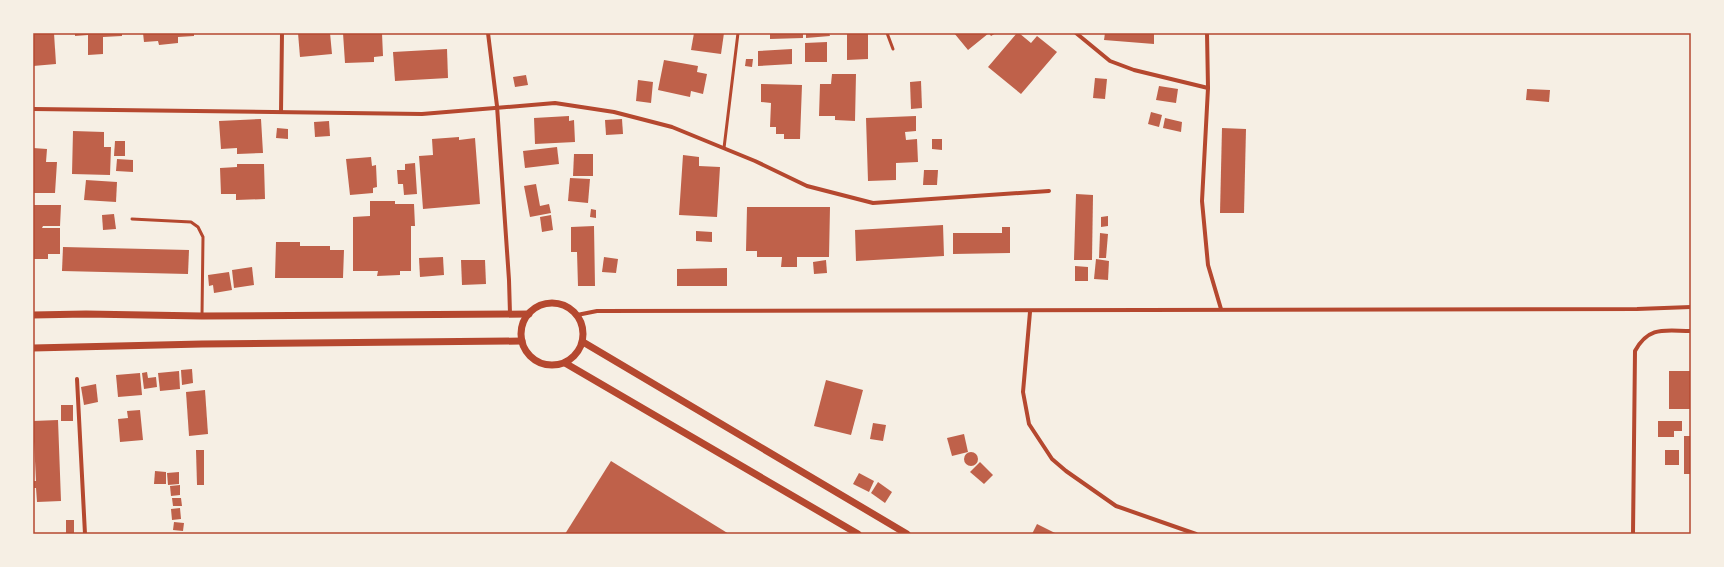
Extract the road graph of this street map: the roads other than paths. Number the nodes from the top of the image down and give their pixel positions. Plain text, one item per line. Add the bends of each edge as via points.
1 (282, 33) edge
2 (488, 33) edge
3 (738, 33) edge
4 (887, 33) edge
5 (1076, 33) edge
6 (1208, 33) edge
7 (893, 49) dead end
8 (1208, 88) junction
9 (497, 106) junction
10 (33, 109) edge
11 (281, 112) junction
12 (724, 148) junction
13 (1049, 191) dead end
14 (132, 219) dead end
15 (1691, 308) edge
16 (1221, 310) junction
17 (1030, 312) junction
18 (510, 314) junction
19 (529, 314) junction
20 (33, 315) edge
21 (202, 316) junction
22 (578, 316) junction
23 (1691, 331) edge
24 (522, 341) junction
25 (583, 342) junction
26 (33, 348) edge
27 (565, 363) junction
28 (77, 379) dead end
29 (84, 534) edge
30 (858, 534) edge
31 (907, 534) edge
32 (1196, 534) edge
33 (1633, 534) edge

1 - 11 street
2 - 9 street
3 - 12 lane
4 - 7 lane
5 - 8 street via 1110,61 1134,70
6 - 8 street
8 - 16 street via 1202,201 1208,265
9 - 11 street via 422,114
9 - 12 street via 555,103 614,112 672,127
9 - 18 street
10 - 11 street
12 - 13 street via 807,186 873,203
14 - 21 lane via 191,222 198,227 202,237
15 - 16 street
16 - 17 street
17 - 22 street via 597,311
17 - 32 street via 1024,392 1029,424 1052,459 1116,506
18 - 19 street
18 - 21 street
19 - 22 street via 540,306 553,303 567,306
19 - 24 street via 522,327
20 - 21 street
22 - 25 street via 583,328
23 - 33 street via 1659,331 1648,334 1635,351
24 - 26 street
24 - 27 street via 527,353 538,362 552,366
25 - 27 street via 576,354
25 - 31 street
27 - 30 street
28 - 29 street

